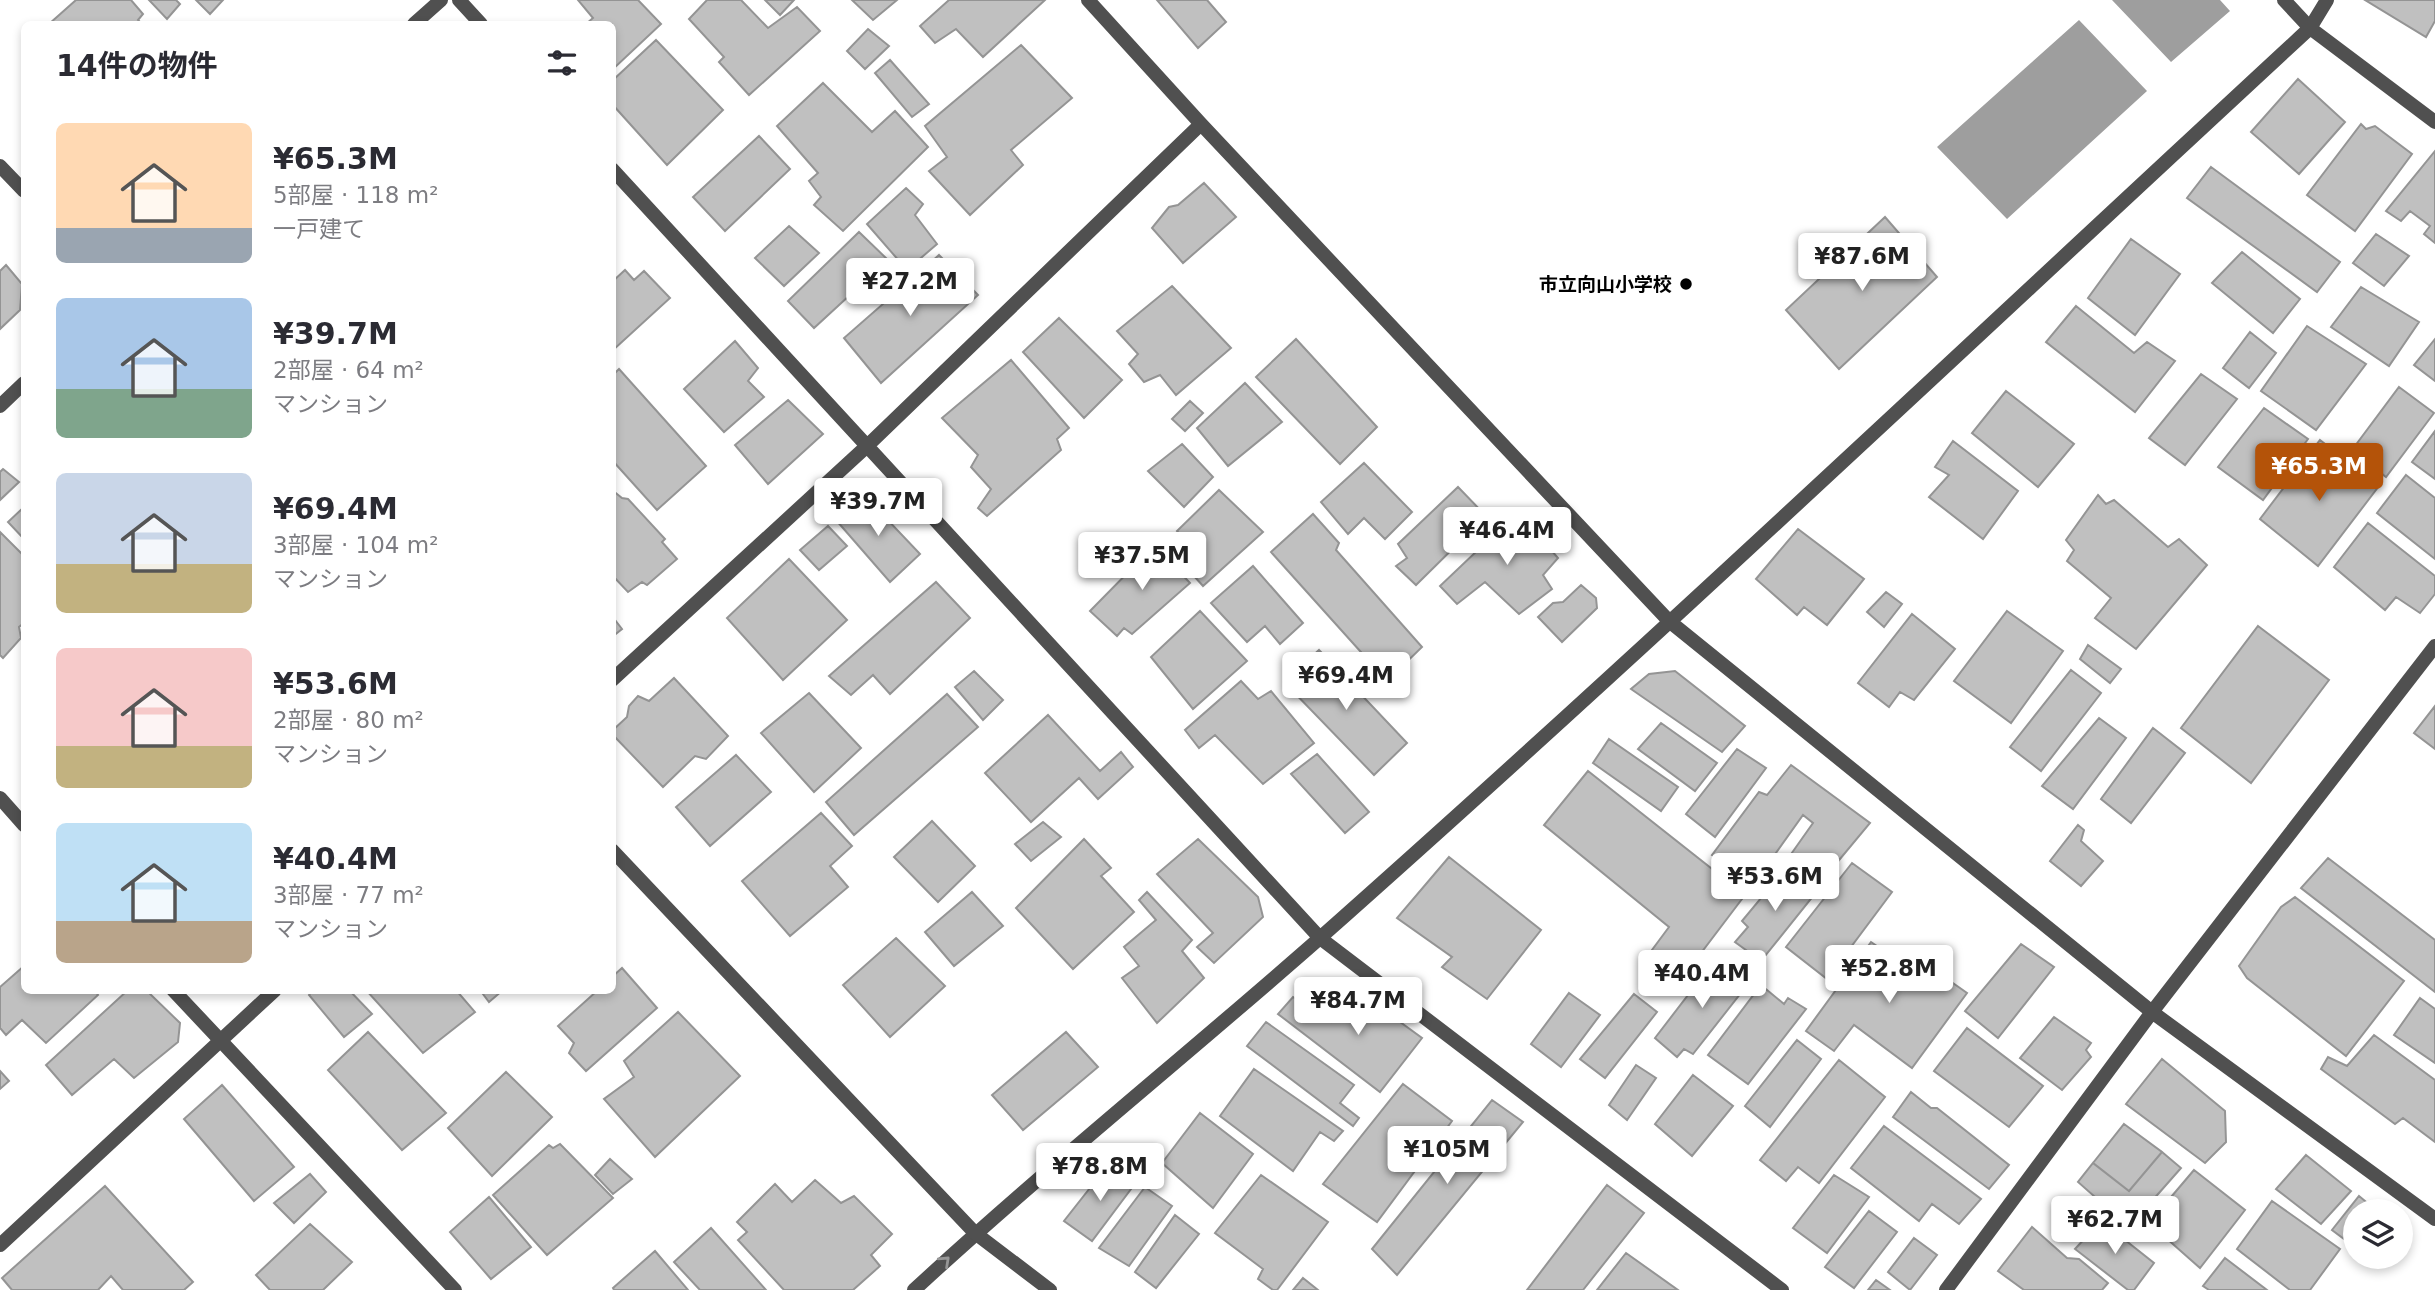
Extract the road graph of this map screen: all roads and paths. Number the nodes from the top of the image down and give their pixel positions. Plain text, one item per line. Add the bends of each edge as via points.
1 (441, 0) edge
2 (459, 0) edge
3 (1088, 0) edge
4 (2284, 0) edge
5 (2327, 0) edge
6 (417, 21) edge
7 (478, 21) edge
8 (2310, 28) junction
9 (2435, 122) edge
10 (1201, 124) junction
11 (0, 166) edge
12 (616, 173) edge
13 (21, 188) edge
14 (21, 386) edge
15 (0, 405) edge
16 (866, 447) junction
17 (1670, 621) junction
18 (2435, 646) edge
19 (616, 676) edge
20 (0, 798) edge
21 (21, 822) edge
22 (616, 854) edge
23 (1320, 938) junction
24 (177, 994) edge
25 (271, 994) edge
26 (2151, 1012) junction
27 (219, 1042) junction
28 (2435, 1219) edge
29 (975, 1233) junction
30 (0, 1245) edge
31 (455, 1290) edge
32 (914, 1290) edge
33 (1050, 1290) edge
34 (1782, 1290) edge
35 (1946, 1290) edge

1 - 6 street
2 - 7 street
3 - 10 street
4 - 8 street
5 - 8 street
8 - 9 street
8 - 17 street
10 - 16 street
10 - 17 street
11 - 13 street
12 - 16 street
14 - 15 street
16 - 19 street
16 - 23 street
17 - 23 street
17 - 26 street
18 - 26 street
20 - 21 street
22 - 29 street
23 - 29 street
23 - 34 street
24 - 27 street
25 - 27 street
26 - 28 street
26 - 35 street
27 - 30 street
27 - 31 street
32 -> 29 street
29 - 33 street

